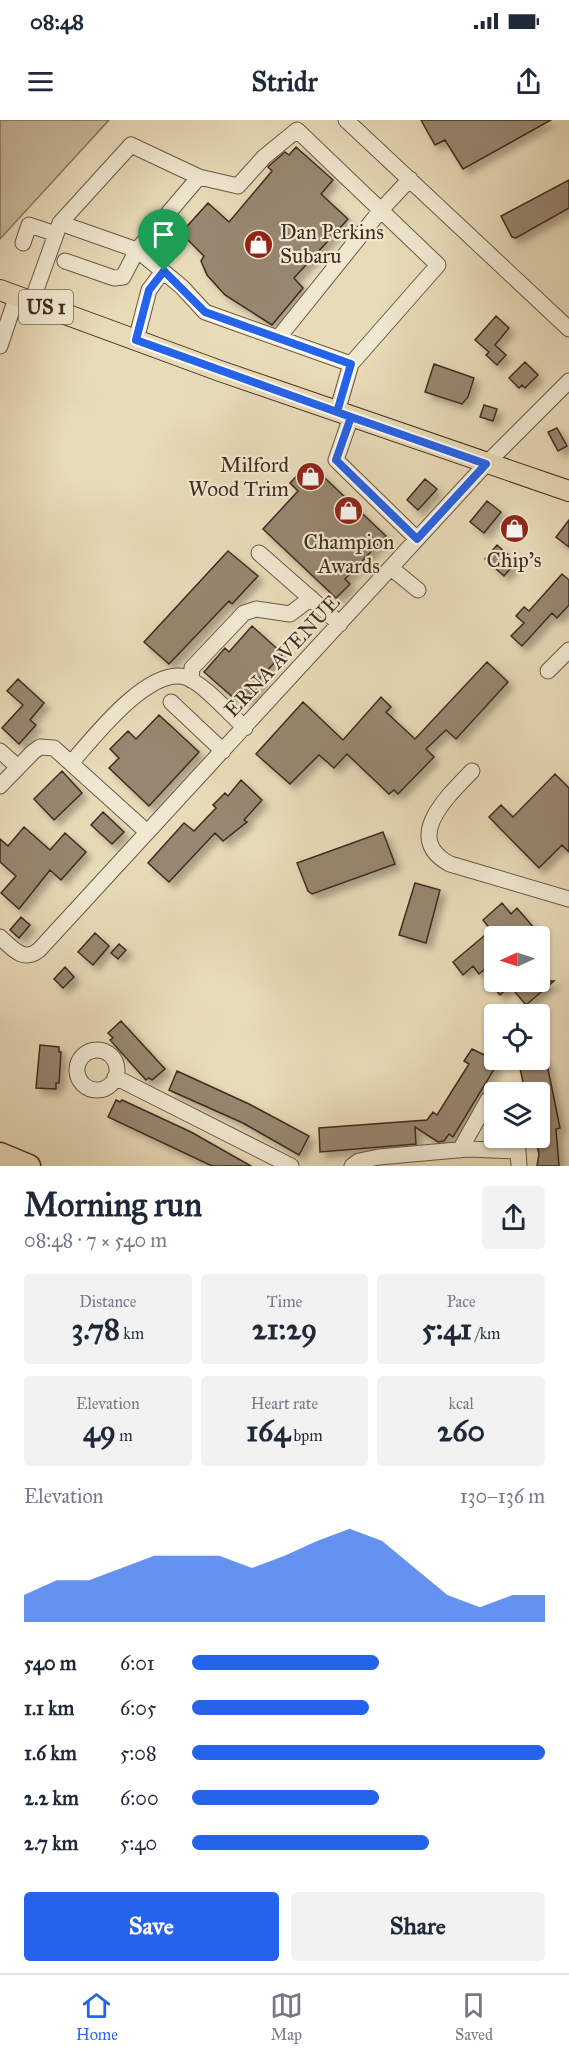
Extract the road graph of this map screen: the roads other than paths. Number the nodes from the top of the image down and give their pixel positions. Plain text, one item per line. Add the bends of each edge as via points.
1 (346, 120) edge
2 (199, 177) junction
3 (410, 179) junction
4 (381, 210) junction
5 (58, 229) junction
6 (23, 243) dead end
7 (137, 250) junction
8 (65, 261) dead end
9 (164, 271) junction
10 (16, 295) edge
11 (569, 329) edge
12 (279, 337) junction
13 (136, 340) junction
14 (0, 345) edge
15 (351, 364) junction
16 (569, 381) edge
17 (344, 414) junction
18 (486, 464) junction
19 (569, 491) edge
20 (417, 539) junction
21 (259, 553) dead end
22 (392, 568) junction
23 (418, 590) dead end
24 (311, 598) junction
25 (340, 624) junction
26 (569, 650) edge
27 (548, 671) dead end
28 (191, 680) junction
29 (171, 702) dead end
30 (245, 728) junction
31 (0, 751) edge
32 (223, 751) junction
33 (72, 762) junction
34 (18, 767) junction
35 (472, 771) dead end
36 (0, 786) edge
37 (147, 832) junction
38 (569, 899) edge
39 (0, 937) edge
40 (115, 1077) dead end
41 (484, 1107) edge
42 (460, 1150) junction
43 (518, 1151) edge
44 (0, 1154) edge
45 (29, 1166) edge
46 (291, 1166) edge
47 (352, 1166) edge

1 - 3 street
2 - 4 street via 238,186 264,157 297,130
2 - 5 street via 131,145
2 - 7 street
3 - 4 street
3 - 11 street
4 - 12 street
4 - 15 street via 438,265
5 - 6 street via 29,225
5 - 7 street
5 - 10 street
7 - 8 street via 123,277 114,278
7 - 9 street
9 - 12 street via 205,312
9 - 13 street via 149,290
10 - 13 main road, US 1
10 - 14 street
12 - 15 street
13 - 17 main road, US 1
15 - 17 street
16 - 18 street, ERNA AVENUE
17 - 18 main road, US 1
17 - 20 street via 336,460
18 - 19 main road, US 1
18 - 20 street, ERNA AVENUE
20 - 22 street, ERNA AVENUE
21 - 24 street
22 - 23 street
22 - 25 street, ERNA AVENUE
24 - 25 street
24 - 28 street via 290,614 256,609 243,614 192,668
25 - 30 street, ERNA AVENUE
26 - 27 street
28 - 30 street
28 - 33 street via 167,678 131,698
29 - 32 street
30 - 32 street, ERNA AVENUE
31 - 34 street
32 - 37 street, ERNA AVENUE
33 - 34 street via 54,747 40,747
33 - 37 street
34 - 36 street
35 - 38 street via 434,815 430,840 438,855 450,864
37 - 39 street, ERNA AVENUE via 39,950 26,956
40 - 46 street
41 - 42 street
42 - 43 street
42 - 47 street via 368,1158
44 - 45 highway

